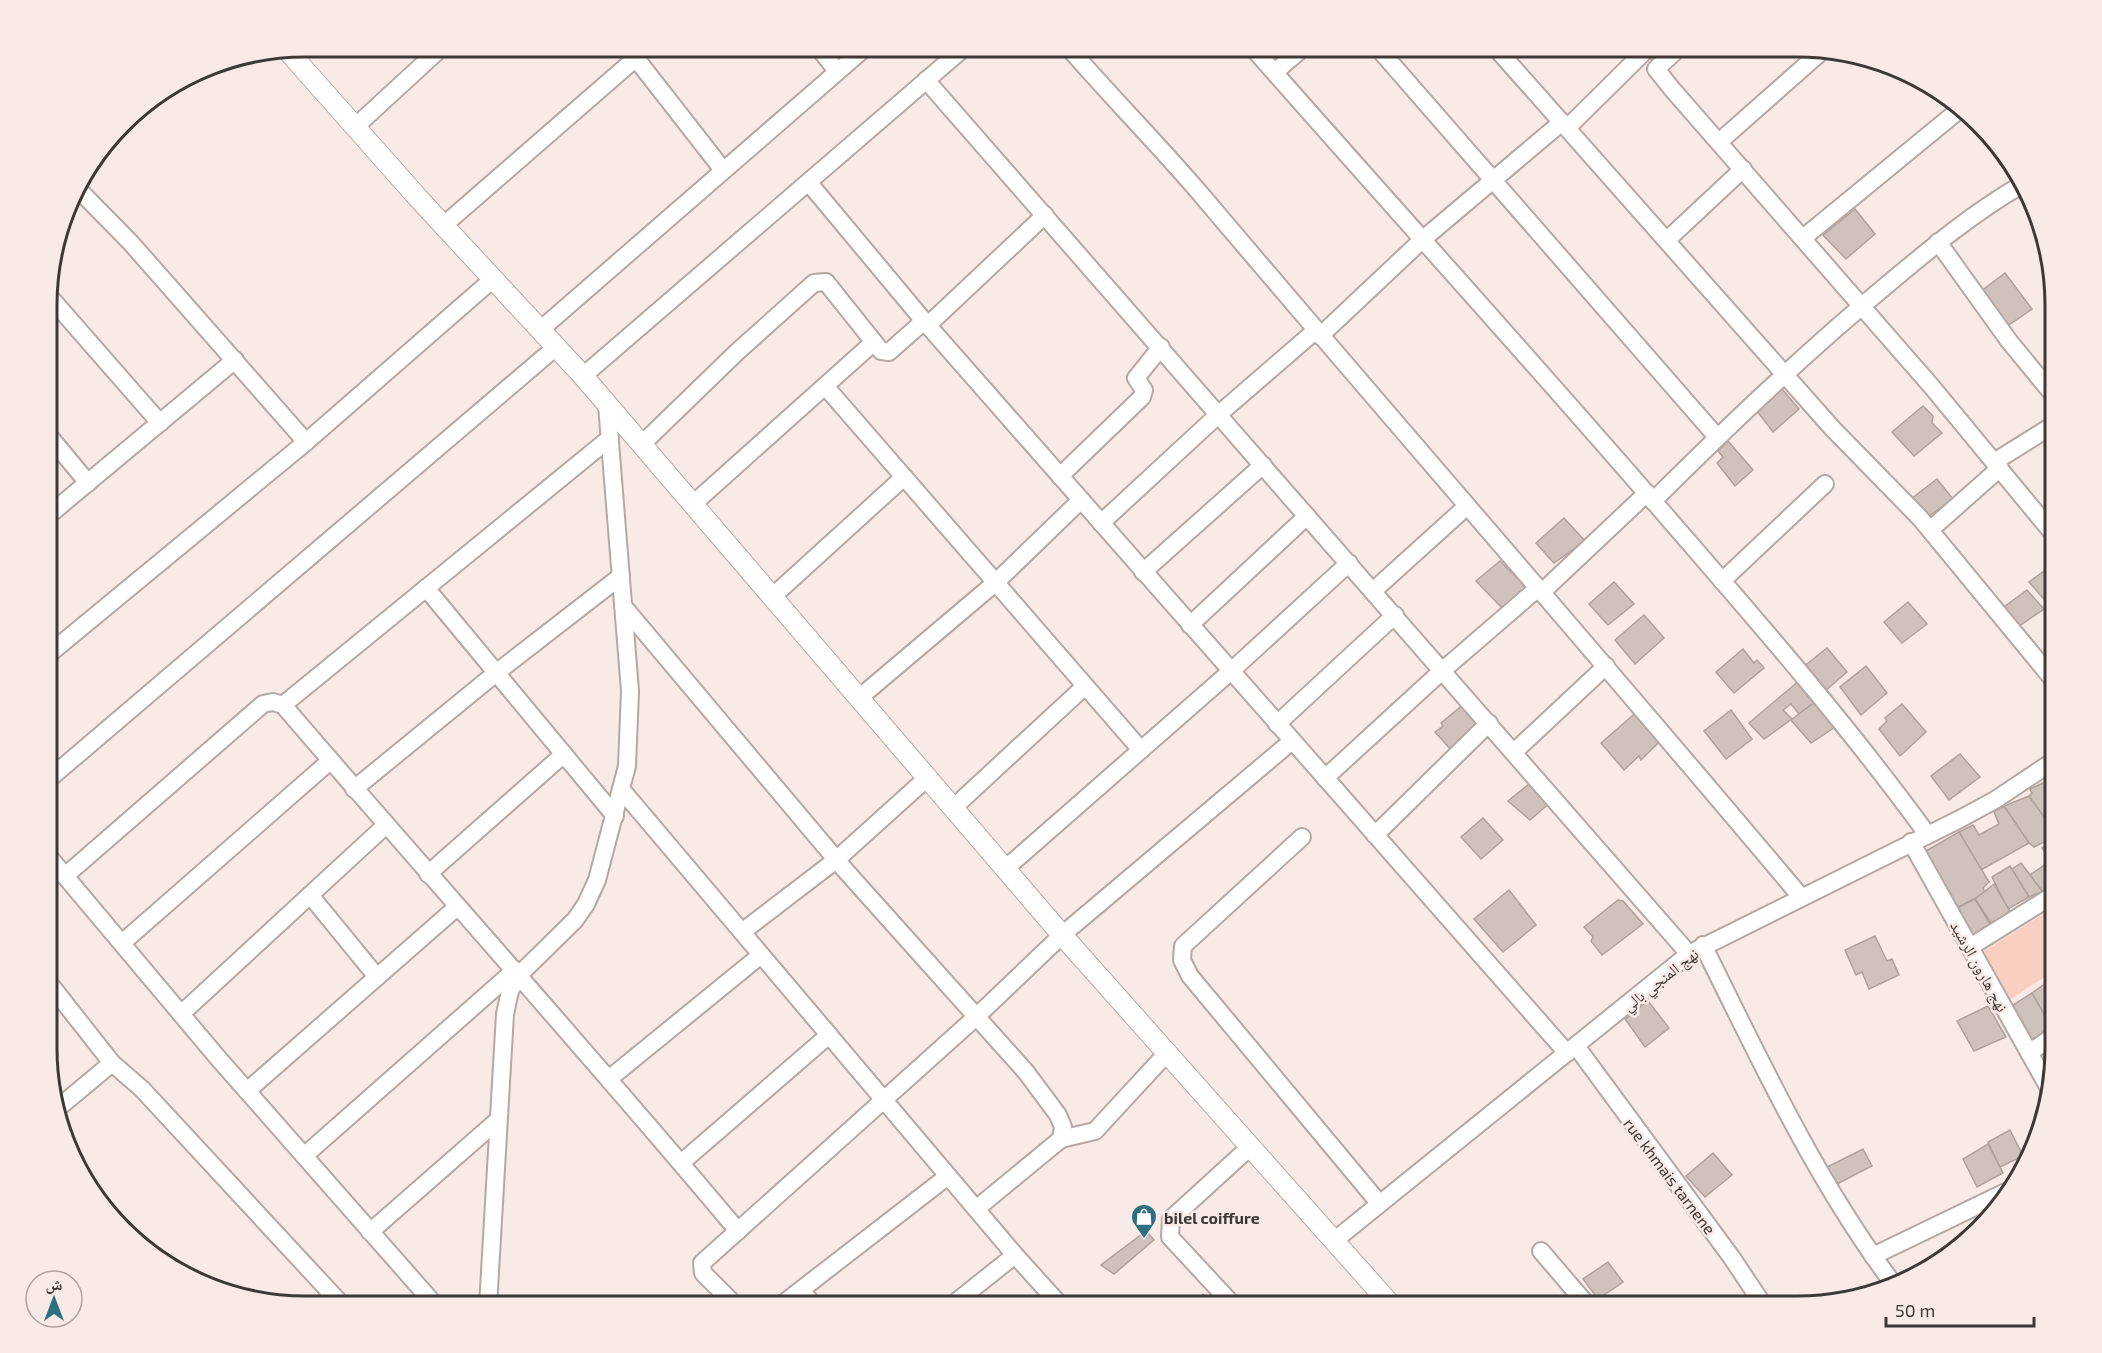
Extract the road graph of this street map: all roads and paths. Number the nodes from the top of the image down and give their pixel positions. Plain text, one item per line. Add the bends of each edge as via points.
1 (429, 57) edge
2 (627, 57) edge
3 (636, 57) edge
4 (827, 57) edge
5 (853, 57) edge
6 (952, 57) edge
7 (1078, 57) edge
8 (1262, 57) edge
9 (1292, 57) edge
10 (1387, 57) edge
11 (1505, 57) edge
12 (1632, 57) edge
13 (1645, 57) edge
14 (1669, 57) edge
15 (294, 58) edge
16 (1814, 58) edge
17 (1656, 69) junction
18 (837, 71) junction
19 (1275, 72) junction
20 (926, 80) junction
21 (1955, 113) edge
22 (1564, 125) junction
23 (355, 127) junction
24 (1719, 142) junction
25 (1743, 169) junction
26 (723, 170) junction
27 (1494, 180) junction
28 (809, 183) junction
29 (2016, 188) edge
30 (83, 194) edge
31 (1045, 215) junction
32 (444, 225) junction
33 (1803, 238) junction
34 (1422, 240) junction
35 (1667, 240) junction
36 (1938, 242) junction
37 (493, 279) junction
38 (57, 305) edge
39 (1861, 306) junction
40 (926, 323) junction
41 (540, 330) junction
42 (1318, 334) junction
43 (874, 342) junction
44 (556, 347) junction
45 (1161, 347) junction
46 (235, 360) junction
47 (1785, 373) junction
48 (583, 376) junction
49 (2045, 384) edge
50 (825, 386) junction
51 (608, 405) junction
52 (1219, 414) junction
53 (160, 423) junction
54 (2045, 431) edge
55 (1717, 437) junction
56 (610, 438) junction
57 (306, 442) junction
58 (642, 444) junction
59 (57, 446) edge
60 (1263, 465) junction
61 (1997, 465) junction
62 (1060, 476) junction
63 (904, 477) junction
64 (88, 483) junction
65 (1825, 484) dead end
66 (1650, 497) junction
67 (1081, 500) junction
68 (693, 504) junction
69 (1467, 506) junction
70 (57, 508) edge
71 (1307, 516) junction
72 (1101, 523) junction
73 (2045, 524) edge
74 (1930, 530) junction
75 (1349, 563) junction
76 (1143, 572) junction
77 (621, 576) junction
78 (1722, 581) junction
79 (995, 583) junction
80 (426, 588) junction
81 (1540, 590) junction
82 (1373, 591) junction
83 (772, 597) junction
84 (623, 606) junction
85 (1395, 615) junction
86 (1190, 625) junction
87 (57, 647) edge
88 (1606, 666) junction
89 (1443, 670) junction
90 (2045, 670) edge
91 (1230, 672) junction
92 (496, 673) junction
93 (1085, 686) junction
94 (859, 698) junction
95 (283, 705) junction
96 (1489, 723) junction
97 (1277, 724) junction
98 (1292, 741) junction
99 (1141, 750) junction
100 (1514, 752) junction
101 (564, 754) junction
102 (330, 760) junction
103 (2045, 767) edge
104 (57, 772) edge
105 (927, 778) junction
106 (1325, 778) junction
107 (354, 789) junction
108 (621, 789) junction
109 (953, 808) junction
110 (615, 816) junction
111 (386, 825) junction
112 (1927, 834) junction
113 (1375, 835) junction
114 (1302, 837) dead end
115 (1911, 842) junction
116 (836, 860) junction
117 (57, 866) edge
118 (1005, 868) junction
119 (428, 874) junction
120 (65, 876) junction
121 (310, 895) junction
122 (1801, 897) junction
123 (2045, 900) edge
124 (457, 907) junction
125 (742, 932) junction
126 (1062, 935) junction
127 (122, 943) junction
128 (1970, 947) junction
129 (1696, 950) junction
130 (761, 955) junction
131 (517, 972) junction
132 (377, 977) junction
133 (57, 993) edge
134 (181, 1014) junction
135 (976, 1017) junction
136 (829, 1035) junction
137 (2045, 1042) edge
138 (1571, 1050) junction
139 (1167, 1053) junction
140 (2029, 1053) junction
141 (112, 1063) junction
142 (610, 1078) junction
143 (2043, 1078) edge
144 (247, 1090) junction
145 (883, 1100) junction
146 (63, 1104) edge
147 (498, 1120) junction
148 (1061, 1139) junction
149 (1251, 1146) junction
150 (304, 1156) junction
151 (681, 1163) junction
152 (948, 1176) junction
153 (1995, 1197) edge
154 (1379, 1203) junction
155 (976, 1209) junction
156 (738, 1231) junction
157 (370, 1232) junction
158 (1335, 1240) junction
159 (1540, 1251) dead end
160 (1015, 1255) junction
161 (1873, 1256) junction
162 (1889, 1278) edge
163 (801, 1291) junction
164 (334, 1296) edge
165 (426, 1296) edge
166 (489, 1296) edge
167 (727, 1296) edge
168 (794, 1296) edge
169 (806, 1296) edge
170 (964, 1296) edge
171 (1052, 1296) edge
172 (1225, 1296) edge
173 (1383, 1296) edge
174 (1578, 1296) edge
175 (1757, 1296) edge

1 - 23 street
2 - 32 street
3 - 26 street
4 - 18 street
5 - 18 street
6 - 20 street
7 - 42 street via 1203,196
8 - 19 street
9 - 19 street
10 - 27 street
11 - 22 street
12 - 22 street
13 - 17 street
14 - 17 street
15 - 23 street
16 - 24 street
17 - 24 street
18 - 26 street
19 - 34 street
20 - 28 street
20 - 31 street
21 - 33 street
22 - 27 street
22 - 35 street
23 - 32 street
24 - 25 street
25 - 33 street
25 - 35 street
26 - 41 street
27 - 34 street
27 - 55 street
28 - 40 street, rue khmais tarnene
28 - 48 street
29 - 36 street
30 - 46 street
31 - 40 street
31 - 45 street
32 - 37 street
33 - 39 street
34 - 42 street
34 - 66 street
35 - 47 street
36 - 39 street
36 - 49 street
37 - 41 street
37 - 57 street
38 - 53 street
39 - 47 street
39 - 61 street
40 - 43 street via 889,352 881,351
40 - 62 street, rue khmais tarnene
41 - 44 street
42 - 52 street
42 - 69 street
43 - 50 street
43 - 58 street via 826,282 814,283
44 - 48 street
44 - 104 street
45 - 52 street
45 - 62 street via 1138,373 1138,384 1144,390 1142,397
46 - 53 street
46 - 57 street
47 - 55 street
47 - 74 street
48 - 51 street
50 - 63 street
50 - 68 street
51 - 56 street
51 - 58 street
52 - 60 street
52 - 72 street
53 - 64 street
54 - 61 street
55 - 66 street
56 - 77 street
56 - 80 street
57 - 87 street
58 - 68 street
59 - 64 street
60 - 71 street
60 - 76 street
61 - 73 street
61 - 74 street
62 - 67 street, rue khmais tarnene
63 - 79 street
63 - 83 street
64 - 70 street
65 - 78 street
66 - 78 street
66 - 81 street
67 - 72 street, rue khmais tarnene
67 - 79 street
68 - 83 street
69 - 81 street
69 - 82 street
71 - 75 street
71 - 86 street
72 - 76 street, rue khmais tarnene
74 - 90 street
75 - 82 street
75 - 91 street
76 - 86 street, rue khmais tarnene
77 - 84 street
77 - 92 street
78 - 112 street via 1885,776
79 - 93 street
79 - 94 street
80 - 92 street
80 - 95 street
81 - 88 street
81 - 89 street
82 - 85 street
83 - 94 street
84 - 108 street via 630,691 627,766
84 - 116 street
85 - 89 street
85 - 97 street
86 - 91 street, rue khmais tarnene
88 - 100 street
88 - 122 street
89 - 96 street
89 - 106 street
91 - 97 street, rue khmais tarnene
91 - 99 street
92 - 101 street
92 - 107 street
93 - 99 street
93 - 109 street
94 - 105 street
95 - 102 street
95 - 120 street via 262,704
96 - 100 street
96 - 113 street
97 - 98 street, rue khmais tarnene
98 - 106 street, rue khmais tarnene
98 - 126 street
99 - 118 street
100 - 129 street
101 - 110 street
101 - 119 street
102 - 107 street
102 - 127 street
103 - 112 street, نهج المنجي بالي via 1995,800
105 - 109 street
105 - 116 street
106 - 113 street, rue khmais tarnene
107 - 111 street
108 - 110 street
108 - 125 street
109 - 118 street
110 - 131 street via 586,904
111 - 119 street
111 - 121 street
112 - 115 street, نهج المنجي بالي
113 - 138 street, rue khmais tarnene
114 - 154 street via 1183,945 1182,960 1190,976
115 - 122 street, نهج المنجي بالي
115 - 128 street, نهج هارون الرشيد
116 - 125 street
116 - 135 street
117 - 120 street
118 - 126 street
119 - 124 street
120 - 127 street
121 - 132 street
121 - 134 street
122 - 129 street, نهج المنجي بالي
123 - 128 street
124 - 131 street
124 - 132 street
125 - 130 street
126 - 135 street
126 - 139 street
127 - 134 street
128 - 140 street, نهج هارون الرشيد
129 - 138 street, نهج المنجي بالي
129 - 161 street via 1806,1147
130 - 136 street
130 - 142 street
131 - 142 street
131 - 147 street via 505,1014
131 - 150 street
132 - 144 street
133 - 141 street
134 - 144 street
135 - 145 street
135 - 148 street via 1026,1072 1058,1115 1063,1127
136 - 145 street
136 - 151 street
137 - 140 street
138 - 154 street, نهج المنجي بالي
138 - 175 street, rue khmais tarnene
139 - 148 street via 1095,1131
139 - 149 street
140 - 143 street, نهج هارون الرشيد
141 - 146 street
141 - 164 street via 142,1089
142 - 151 street
144 - 150 street
145 - 152 street
145 - 156 street
147 - 157 street
147 - 166 street
148 - 155 street
149 - 158 street
149 - 172 street via 1171,1219 1168,1229 1170,1237
150 - 157 street
151 - 156 street
152 - 155 street
152 - 163 street
153 - 161 street
154 - 158 street, نهج المنجي بالي
155 - 160 street
156 - 167 street via 701,1268
157 - 165 street
158 - 173 street
159 - 174 street
160 - 170 street
160 - 171 street
161 - 162 street
163 - 168 street
163 - 169 street

